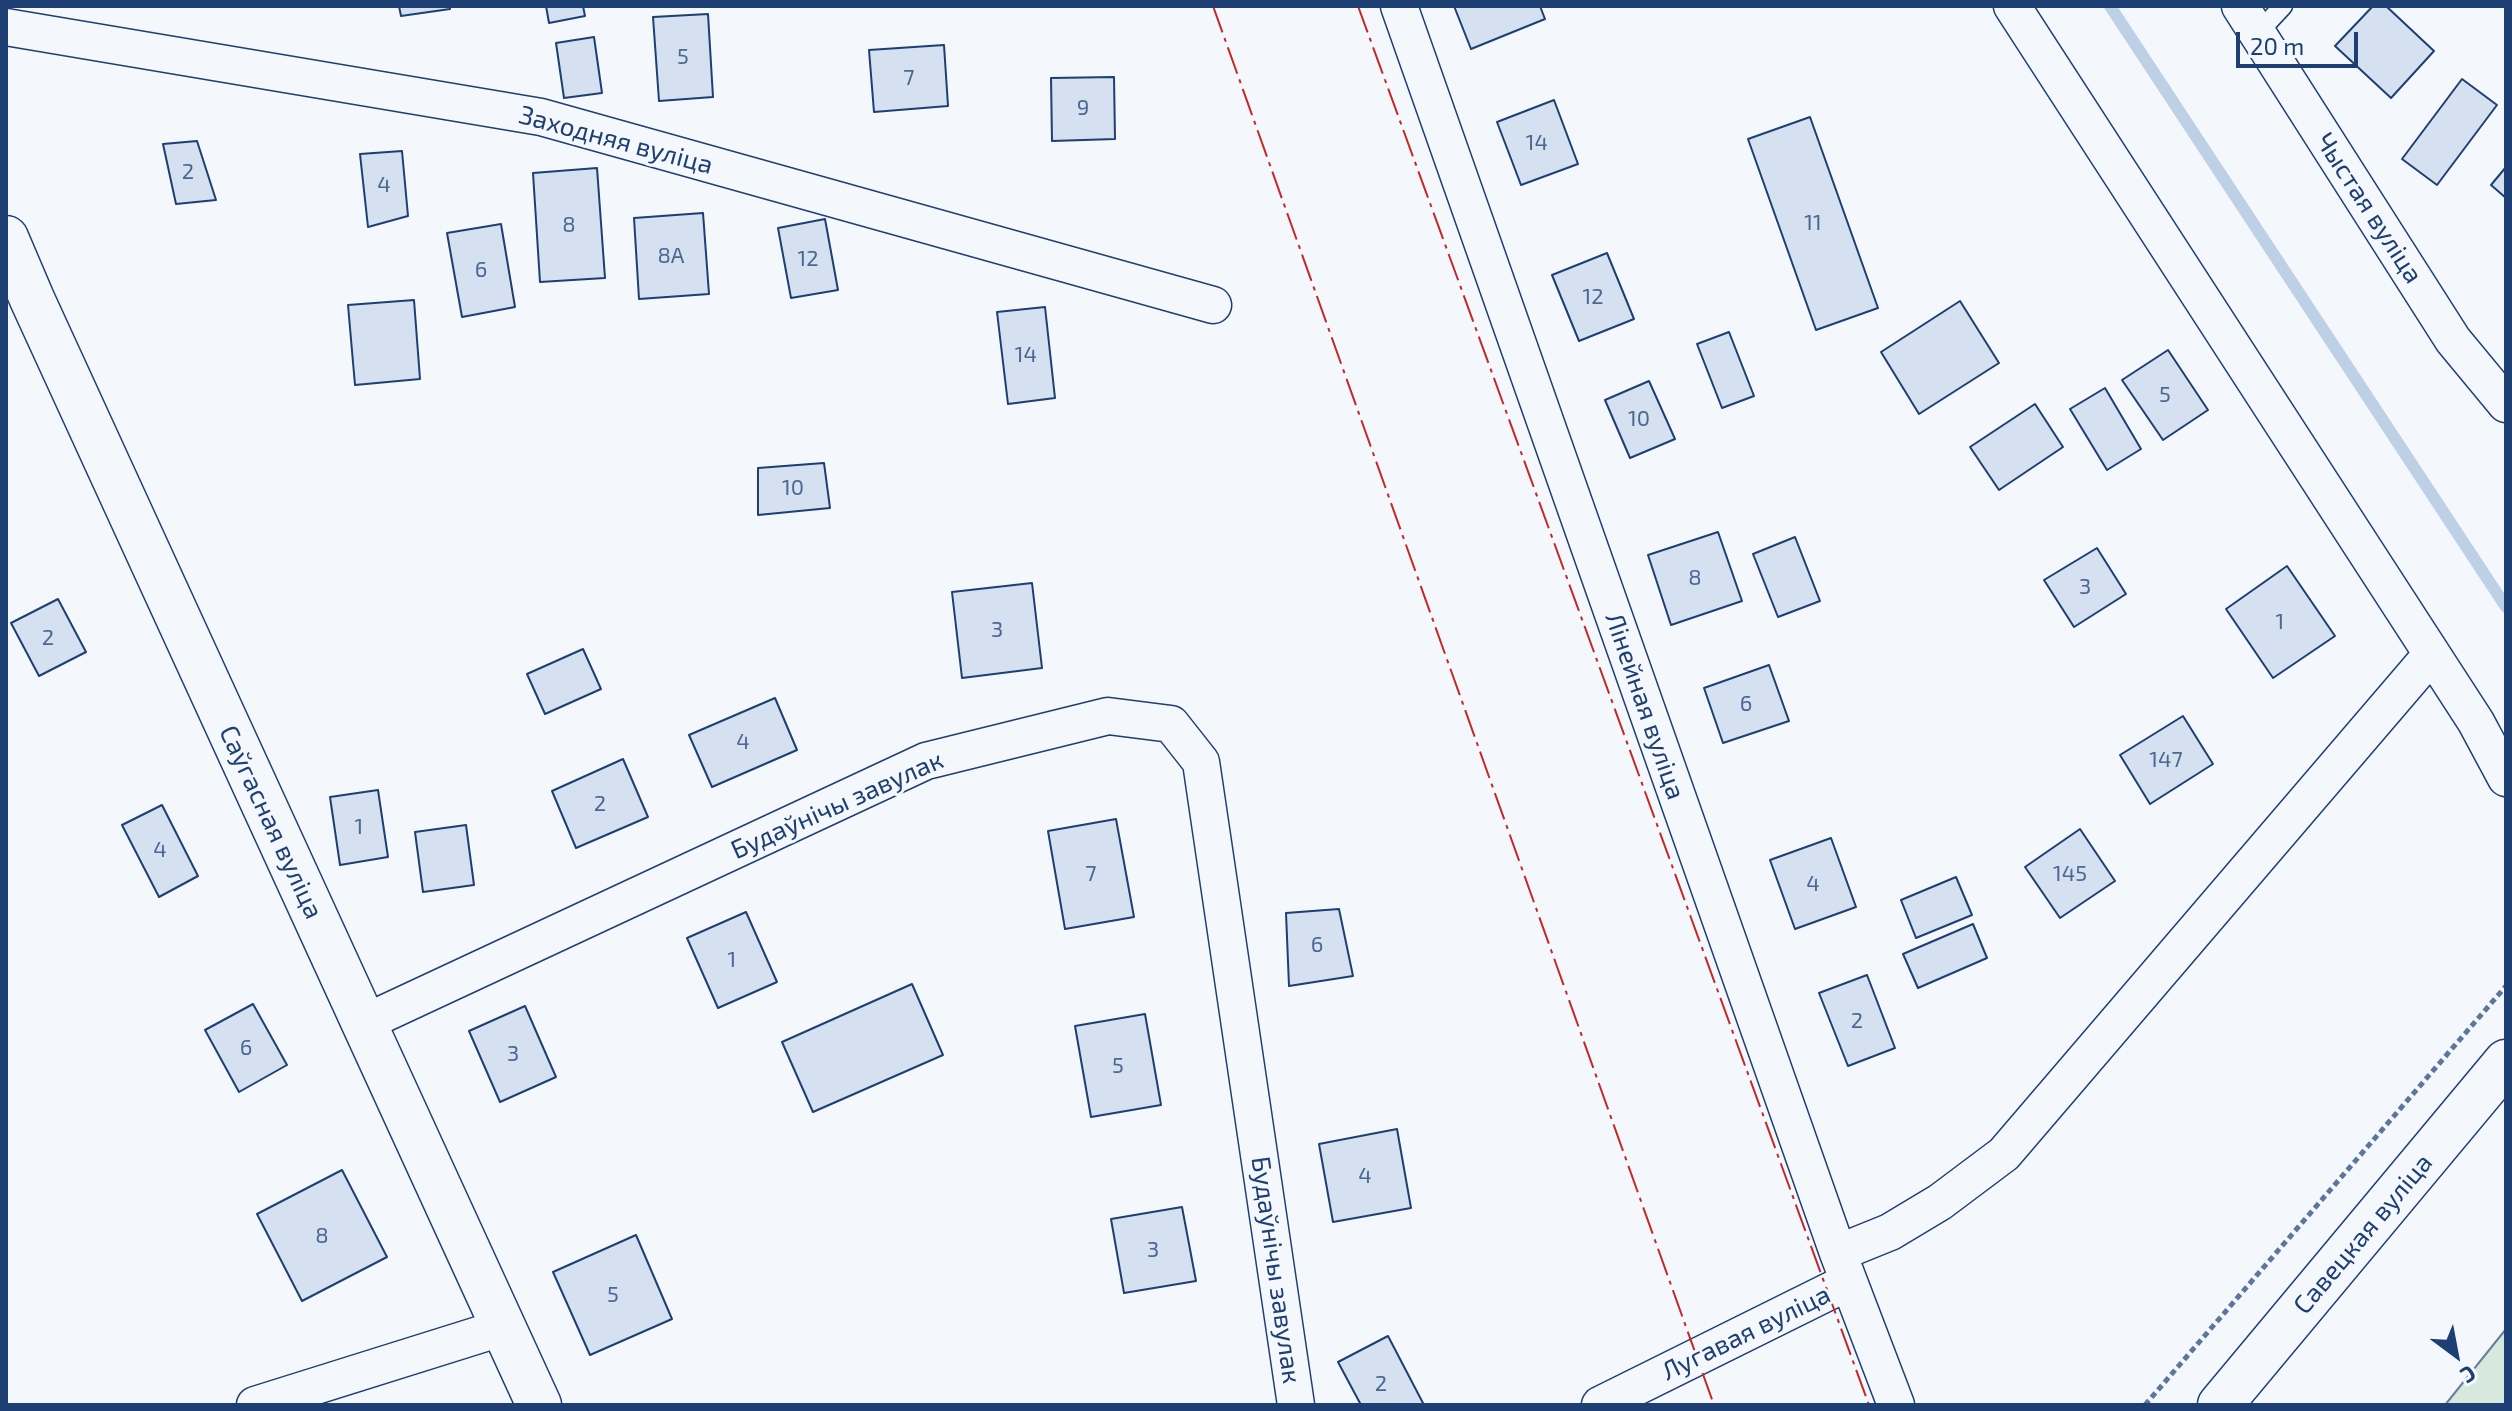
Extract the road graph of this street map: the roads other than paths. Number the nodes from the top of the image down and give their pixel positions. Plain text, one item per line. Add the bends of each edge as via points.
1 (1399, 6) edge
2 (2012, 6) edge
3 (2283, 6) edge
4 (2248, 20) edge
5 (6, 27) edge
6 (6, 238) edge
7 (19, 303) edge
8 (1213, 305) dead end
9 (2506, 404) edge
10 (2432, 654) junction
11 (2506, 778) edge
12 (364, 1023) junction
13 (2506, 1062) edge
14 (1843, 1268) junction
15 (504, 1327) junction
16 (255, 1405) edge
17 (539, 1405) edge
18 (1296, 1405) edge
19 (1600, 1405) edge
20 (1896, 1405) edge
21 (2220, 1405) edge

1 - 14 street, Лінейная вуліца
2 - 10 street
3 - 4 lane
4 - 9 street, Чыстая вуліца via 2453,340
5 - 8 street, Заходняя вуліца via 541,117
6 - 7 street, Саўгасная вуліца
7 - 12 street, Саўгасная вуліца
10 - 11 street
10 - 14 street, Лугавая вуліца via 2004,1154
12 - 15 street, Саўгасная вуліца
12 - 18 street, Будаўнічы завулак via 926,761 1108,716 1171,724 1201,762
13 - 21 street, Савецкая вуліца
14 - 19 street, Лугавая вуліца
14 - 20 street, Лінейная вуліца
15 - 16 street
15 - 17 street, Саўгасная вуліца

